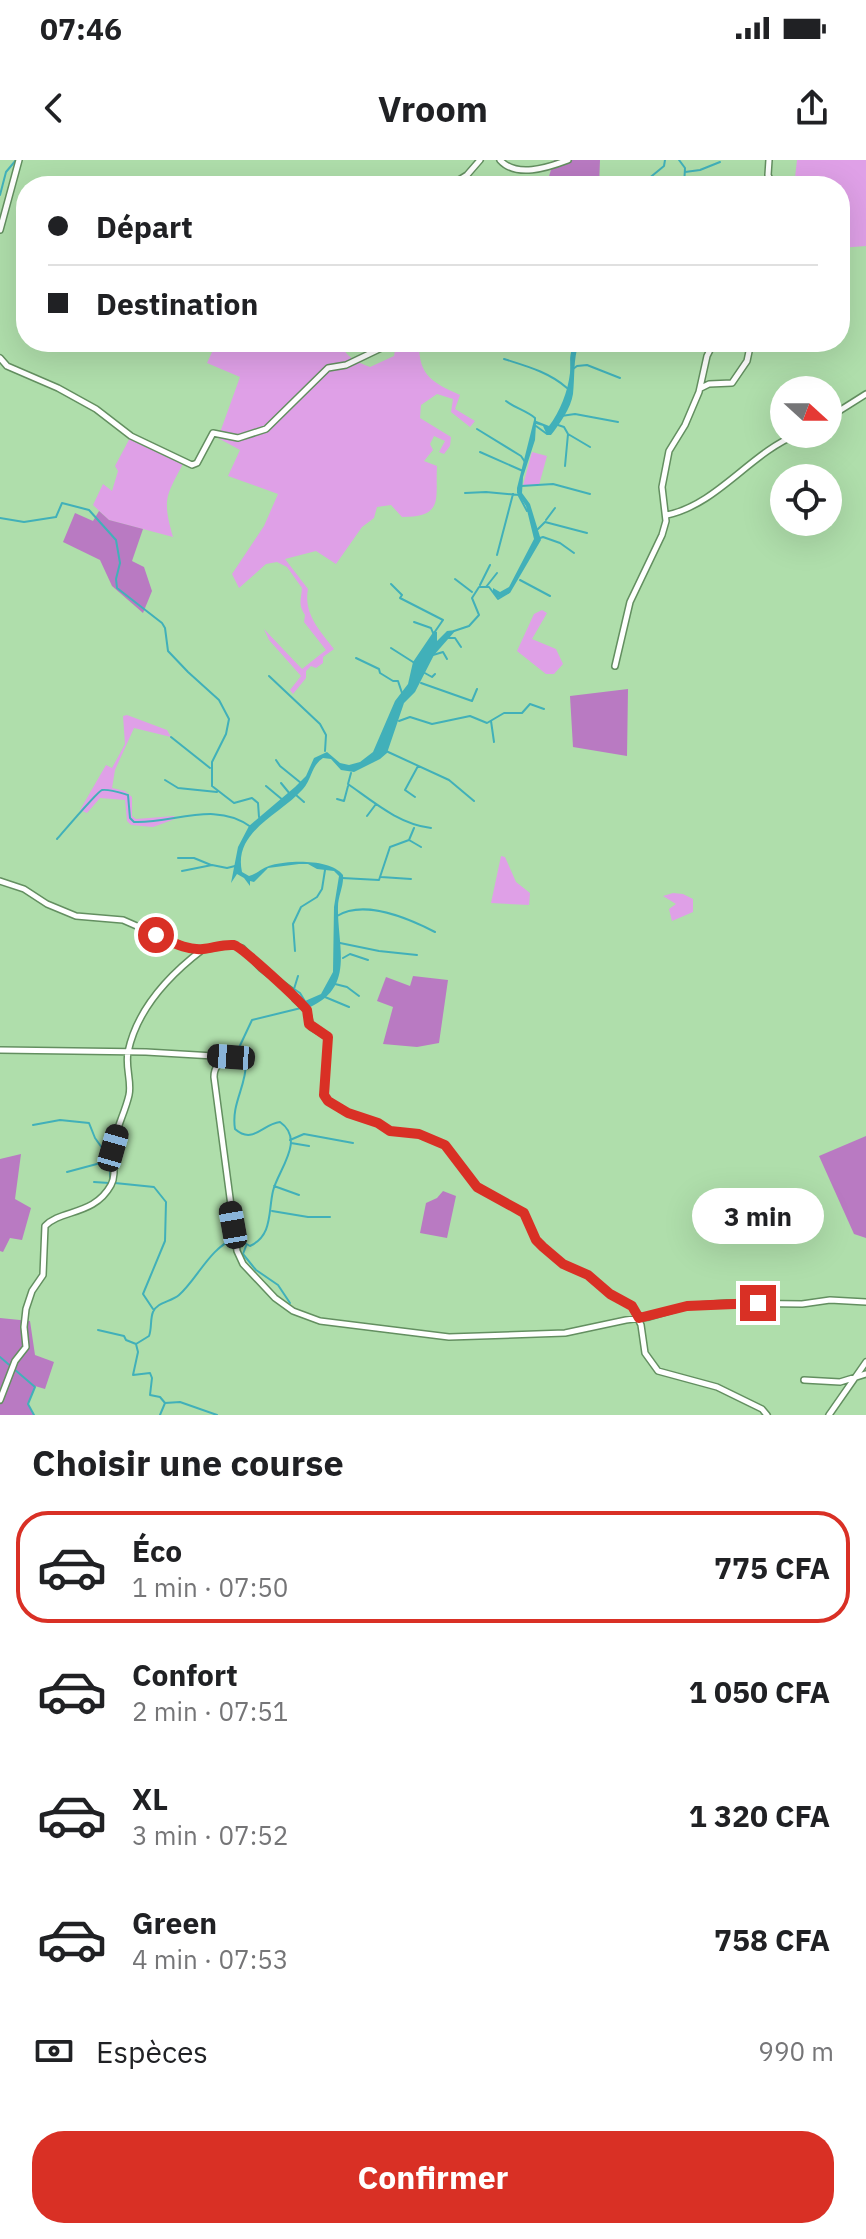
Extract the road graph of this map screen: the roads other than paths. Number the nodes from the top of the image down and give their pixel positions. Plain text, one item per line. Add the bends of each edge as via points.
1 (19, 160) edge
2 (480, 160) edge
3 (500, 160) edge
4 (568, 160) edge
5 (465, 176) edge
6 (0, 230) edge
7 (373, 352) edge
8 (709, 352) edge
9 (749, 352) edge
10 (0, 358) edge
11 (700, 389) junction
12 (866, 394) edge
13 (842, 409) edge
14 (773, 448) edge
15 (667, 515) junction
16 (615, 666) dead end
17 (0, 881) edge
18 (203, 949) junction
19 (0, 1050) edge
20 (128, 1052) junction
21 (866, 1302) edge
22 (639, 1318) junction
23 (866, 1362) edge
24 (866, 1374) edge
25 (855, 1378) junction
26 (804, 1380) dead end
27 (0, 1400) edge
28 (767, 1415) edge
29 (829, 1415) edge

1 - 6 street
2 - 5 street
3 - 4 street via 509,168 531,170
7 - 10 street via 328,368 266,429 238,438 213,433 192,465 131,436 96,409
8 - 11 street
9 - 11 street via 732,383
11 - 15 street via 669,451 662,487
12 - 13 street
14 - 15 street via 718,490
15 - 16 street via 630,602
17 - 18 street via 76,916 123,920 187,948
18 - 20 street via 145,1008
18 - 22 street via 242,948 307,1010 309,1024 328,1037 328,1101 390,1131 419,1134 445,1145 477,1187 524,1213 543,1247 632,1306
19 - 20 street
20 - 22 street via 231,1057 219,1063 214,1077 237,1251 243,1264 293,1311 320,1321 449,1337 565,1333
20 - 27 street via 130,1093 113,1148 113,1180 96,1202 45,1226 43,1275 26,1309 26,1347
21 - 22 street via 714,1304
22 - 28 street via 645,1353 658,1371 717,1387
23 - 25 street
24 - 25 street
25 - 26 street
25 - 29 street

